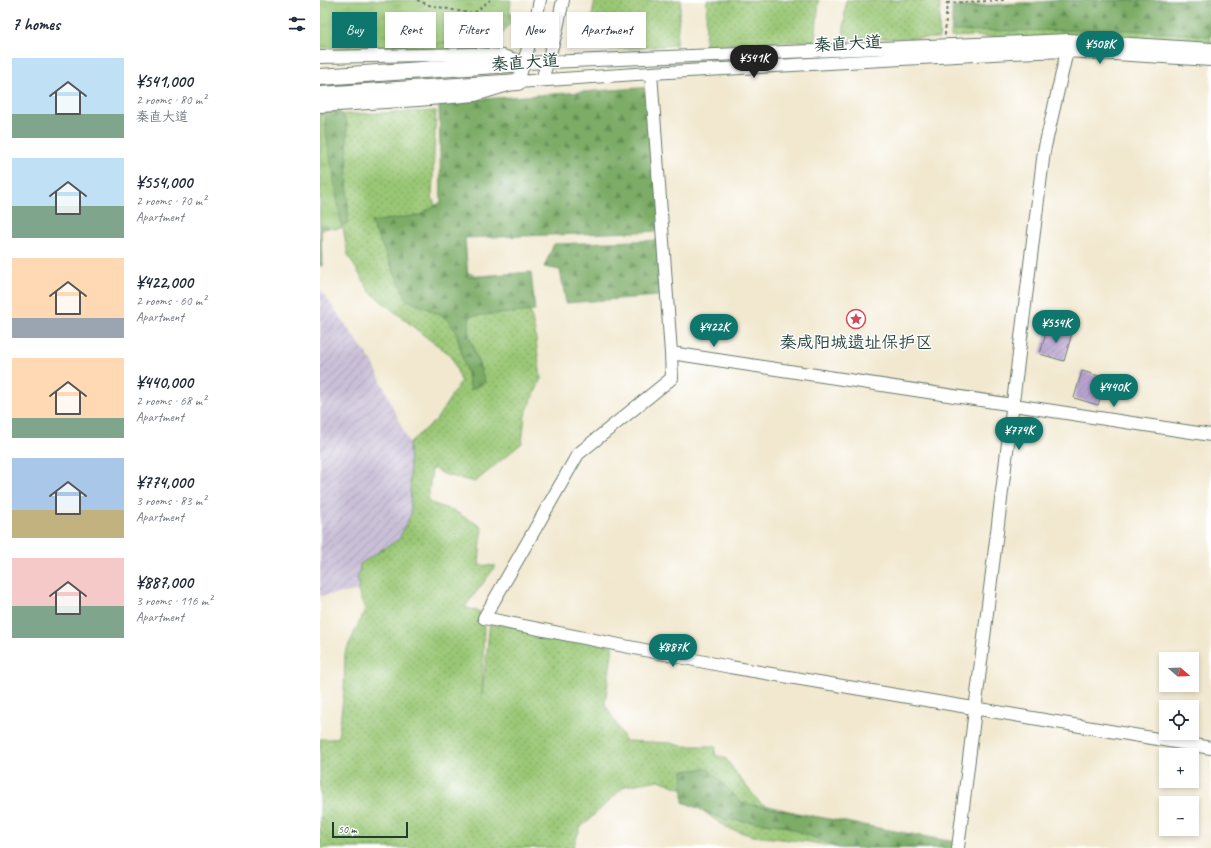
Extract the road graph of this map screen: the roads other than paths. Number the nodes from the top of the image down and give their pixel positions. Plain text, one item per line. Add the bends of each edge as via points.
1 (540, 0) edge
2 (563, 0) edge
3 (1211, 49) edge
4 (1067, 51) junction
5 (320, 56) edge
6 (1211, 60) edge
7 (548, 62) junction
8 (524, 63) junction
9 (651, 73) junction
10 (320, 77) edge
11 (542, 80) junction
12 (518, 82) junction
13 (320, 95) edge
14 (320, 106) edge
15 (671, 353) junction
16 (1013, 405) junction
17 (1211, 435) edge
18 (976, 708) junction
19 (1211, 748) edge
20 (958, 848) edge

1 - 8 street
2 - 7 street
3 - 7 street, 秦直大道 via 1068,40
4 - 6 street, 秦直大道
4 - 9 street, 秦直大道
4 - 16 street via 1044,151
5 - 8 street via 474,54 503,56
7 - 8 street, 秦直大道
7 - 11 street
8 - 10 main road, 秦直大道
8 - 12 street
9 - 11 street, 秦直大道
9 - 15 street
11 - 12 street, 秦直大道
12 - 13 main road, 秦直大道
12 - 14 street via 475,95
15 - 16 street
15 - 18 street via 672,378 578,454 484,618 730,667
16 - 17 street
16 - 18 street
18 - 19 street
18 - 20 street

